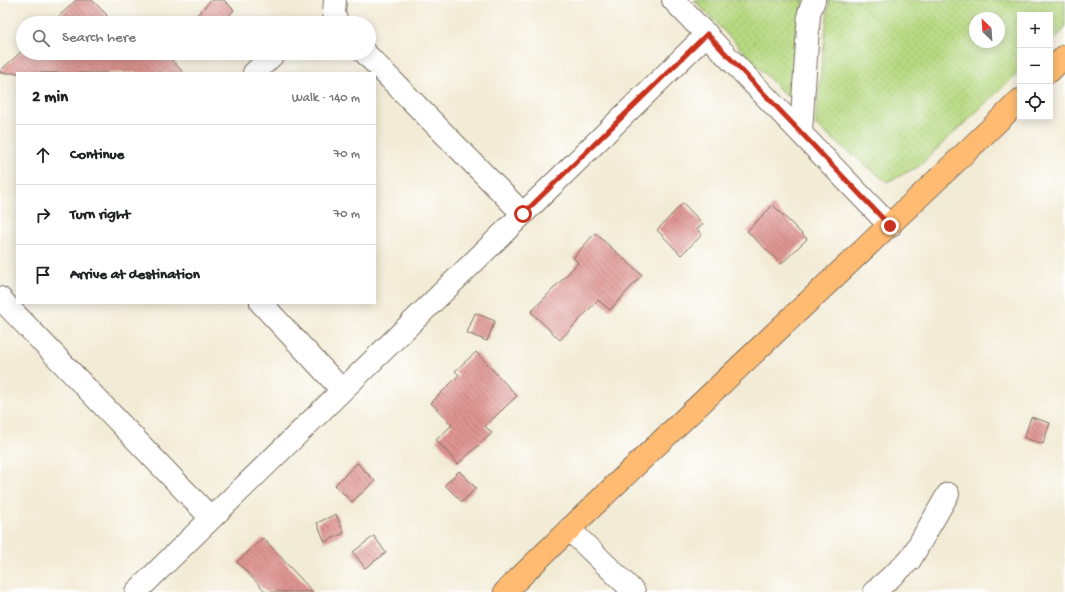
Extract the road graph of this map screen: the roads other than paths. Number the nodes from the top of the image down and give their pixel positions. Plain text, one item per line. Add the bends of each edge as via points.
1 (335, 0) edge
2 (673, 0) edge
3 (814, 0) edge
4 (335, 16) edge
5 (707, 34) junction
6 (1065, 56) edge
7 (268, 60) edge
8 (372, 60) edge
9 (1053, 68) edge
10 (255, 72) edge
11 (1017, 103) edge
12 (801, 131) junction
13 (523, 214) junction
14 (890, 226) junction
15 (262, 304) edge
16 (3, 308) edge
17 (342, 390) junction
18 (948, 494) dead end
19 (211, 518) junction
20 (569, 529) junction
21 (136, 592) edge
22 (505, 592) edge
23 (634, 592) edge
24 (874, 592) edge

1 - 4 street
2 - 5 street
3 - 12 street via 809,13
5 - 12 street
5 - 13 street
6 - 9 main road
7 - 10 street
8 - 13 street
11 - 14 main road
12 - 14 street
13 - 17 street
14 - 20 main road
15 - 17 street
16 - 19 street
17 - 19 street
18 - 24 street via 910,560
19 - 21 street
20 - 22 main road
20 - 23 street

